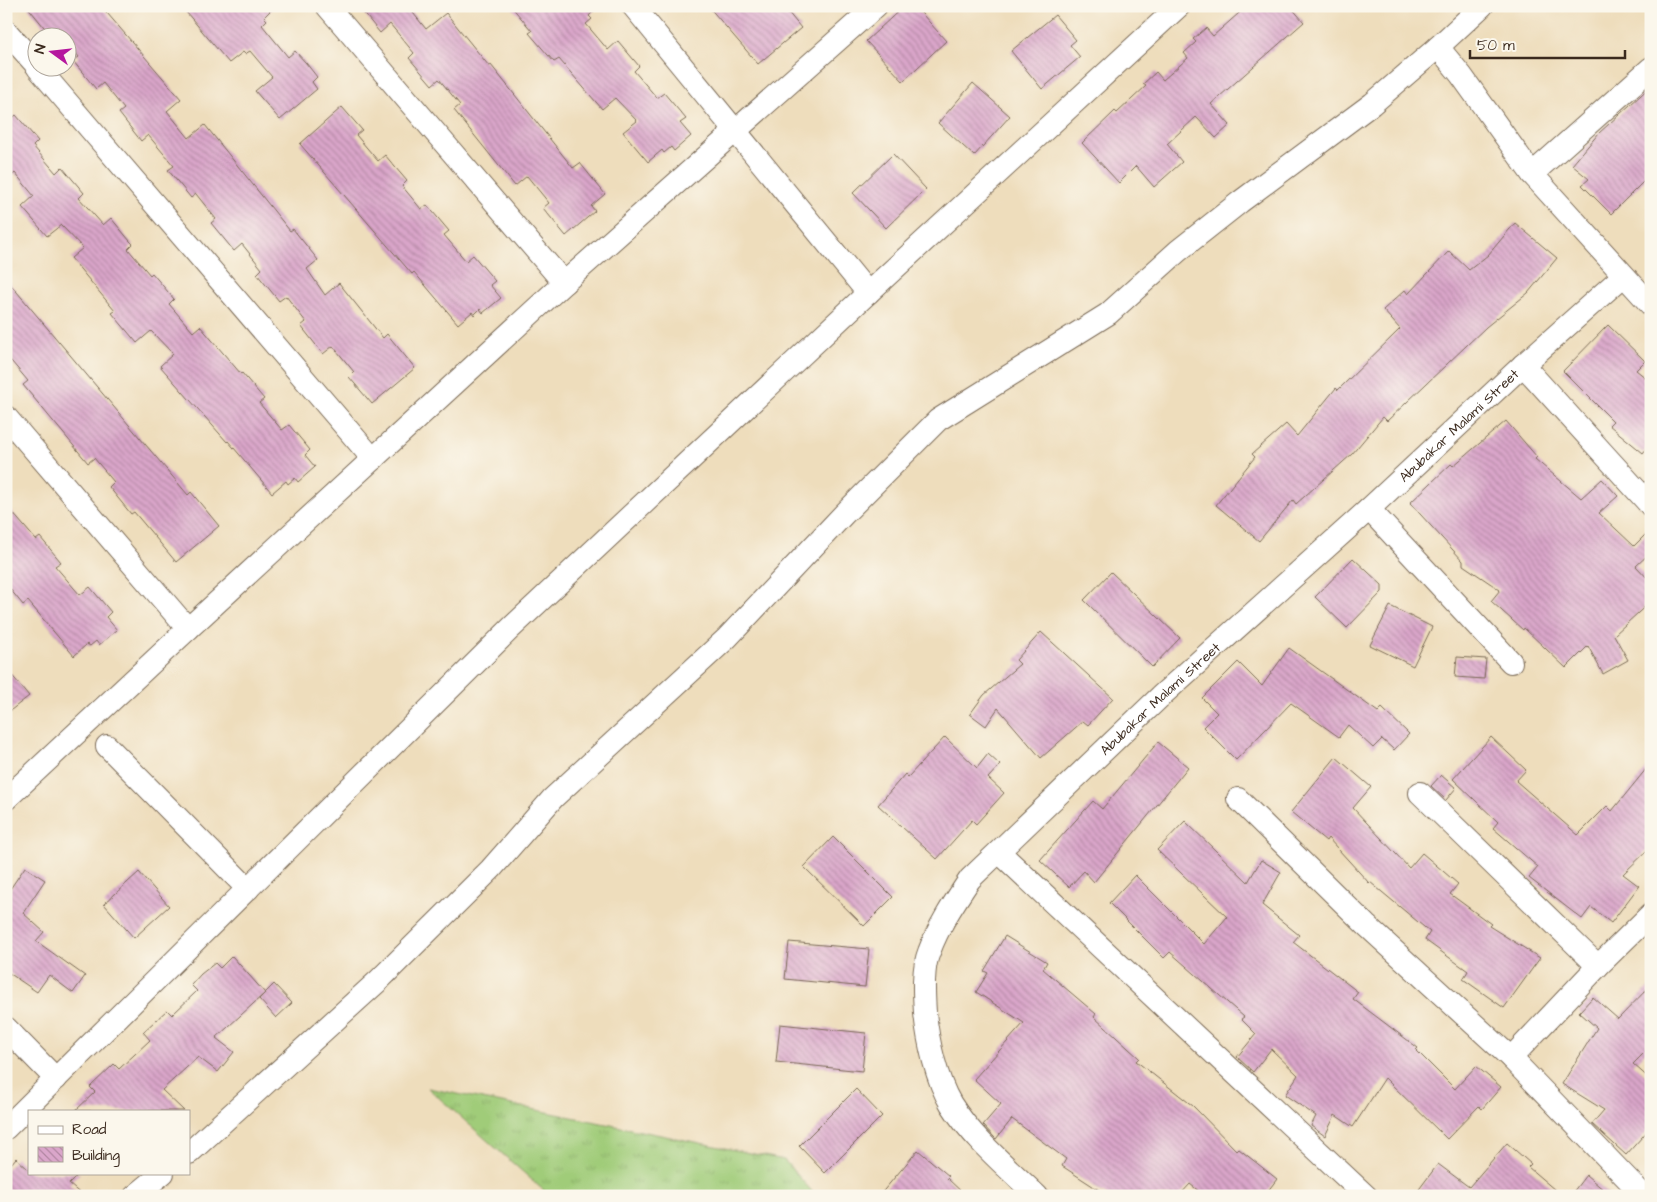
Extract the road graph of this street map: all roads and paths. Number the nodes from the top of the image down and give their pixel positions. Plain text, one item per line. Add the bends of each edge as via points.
1 (327, 6) edge
2 (634, 6) edge
3 (876, 6) edge
4 (1179, 6) edge
5 (1482, 6) edge
6 (6, 30) edge
7 (1438, 47) junction
8 (28, 55) edge
9 (1651, 68) edge
10 (47, 78) edge
11 (735, 131) junction
12 (1532, 174) junction
13 (1623, 276) junction
14 (564, 283) junction
15 (868, 293) junction
16 (1651, 305) edge
17 (1523, 365) junction
18 (6, 417) edge
19 (373, 459) junction
20 (1651, 506) edge
21 (1369, 509) junction
22 (188, 629) junction
23 (1511, 662) dead end
24 (107, 746) dead end
25 (1420, 793) dead end
26 (6, 799) edge
27 (1238, 799) dead end
28 (999, 852) junction
29 (248, 889) junction
30 (1651, 914) edge
31 (1598, 966) junction
32 (6, 1028) edge
33 (1511, 1058) junction
34 (56, 1079) junction
35 (6, 1128) edge
36 (190, 1152) edge
37 (162, 1174) edge
38 (135, 1196) edge
39 (1037, 1196) edge
40 (1366, 1196) edge
41 (1644, 1196) edge

1 - 14 street
2 - 11 street
3 - 11 street
4 - 15 street
5 - 7 street
6 - 8 street
7 - 12 street
7 - 36 street via 1372,104 1178,251 1108,314 938,420 727,638 553,798 491,869 377,982
9 - 12 street
10 - 19 street
11 - 14 street
11 - 15 street
12 - 13 street
13 - 16 street
13 - 17 street, Abubakar Malami Street
14 - 19 street
15 - 29 street via 511,628
17 - 20 street
17 - 21 street, Abubakar Malami Street
18 - 22 street
19 - 22 street
21 - 23 street
21 - 28 street, Abubakar Malami Street via 1162,695
22 - 26 street
24 - 29 street
25 - 31 street
27 - 33 street via 1366,925
28 - 39 street, Abubakar Malami Street via 970,880 945,916 928,954 923,991 927,1036 951,1103 980,1141
28 - 40 street
29 - 34 street
30 - 31 street
31 - 33 street
32 - 34 street
33 - 41 street
34 - 35 street
37 - 38 street

